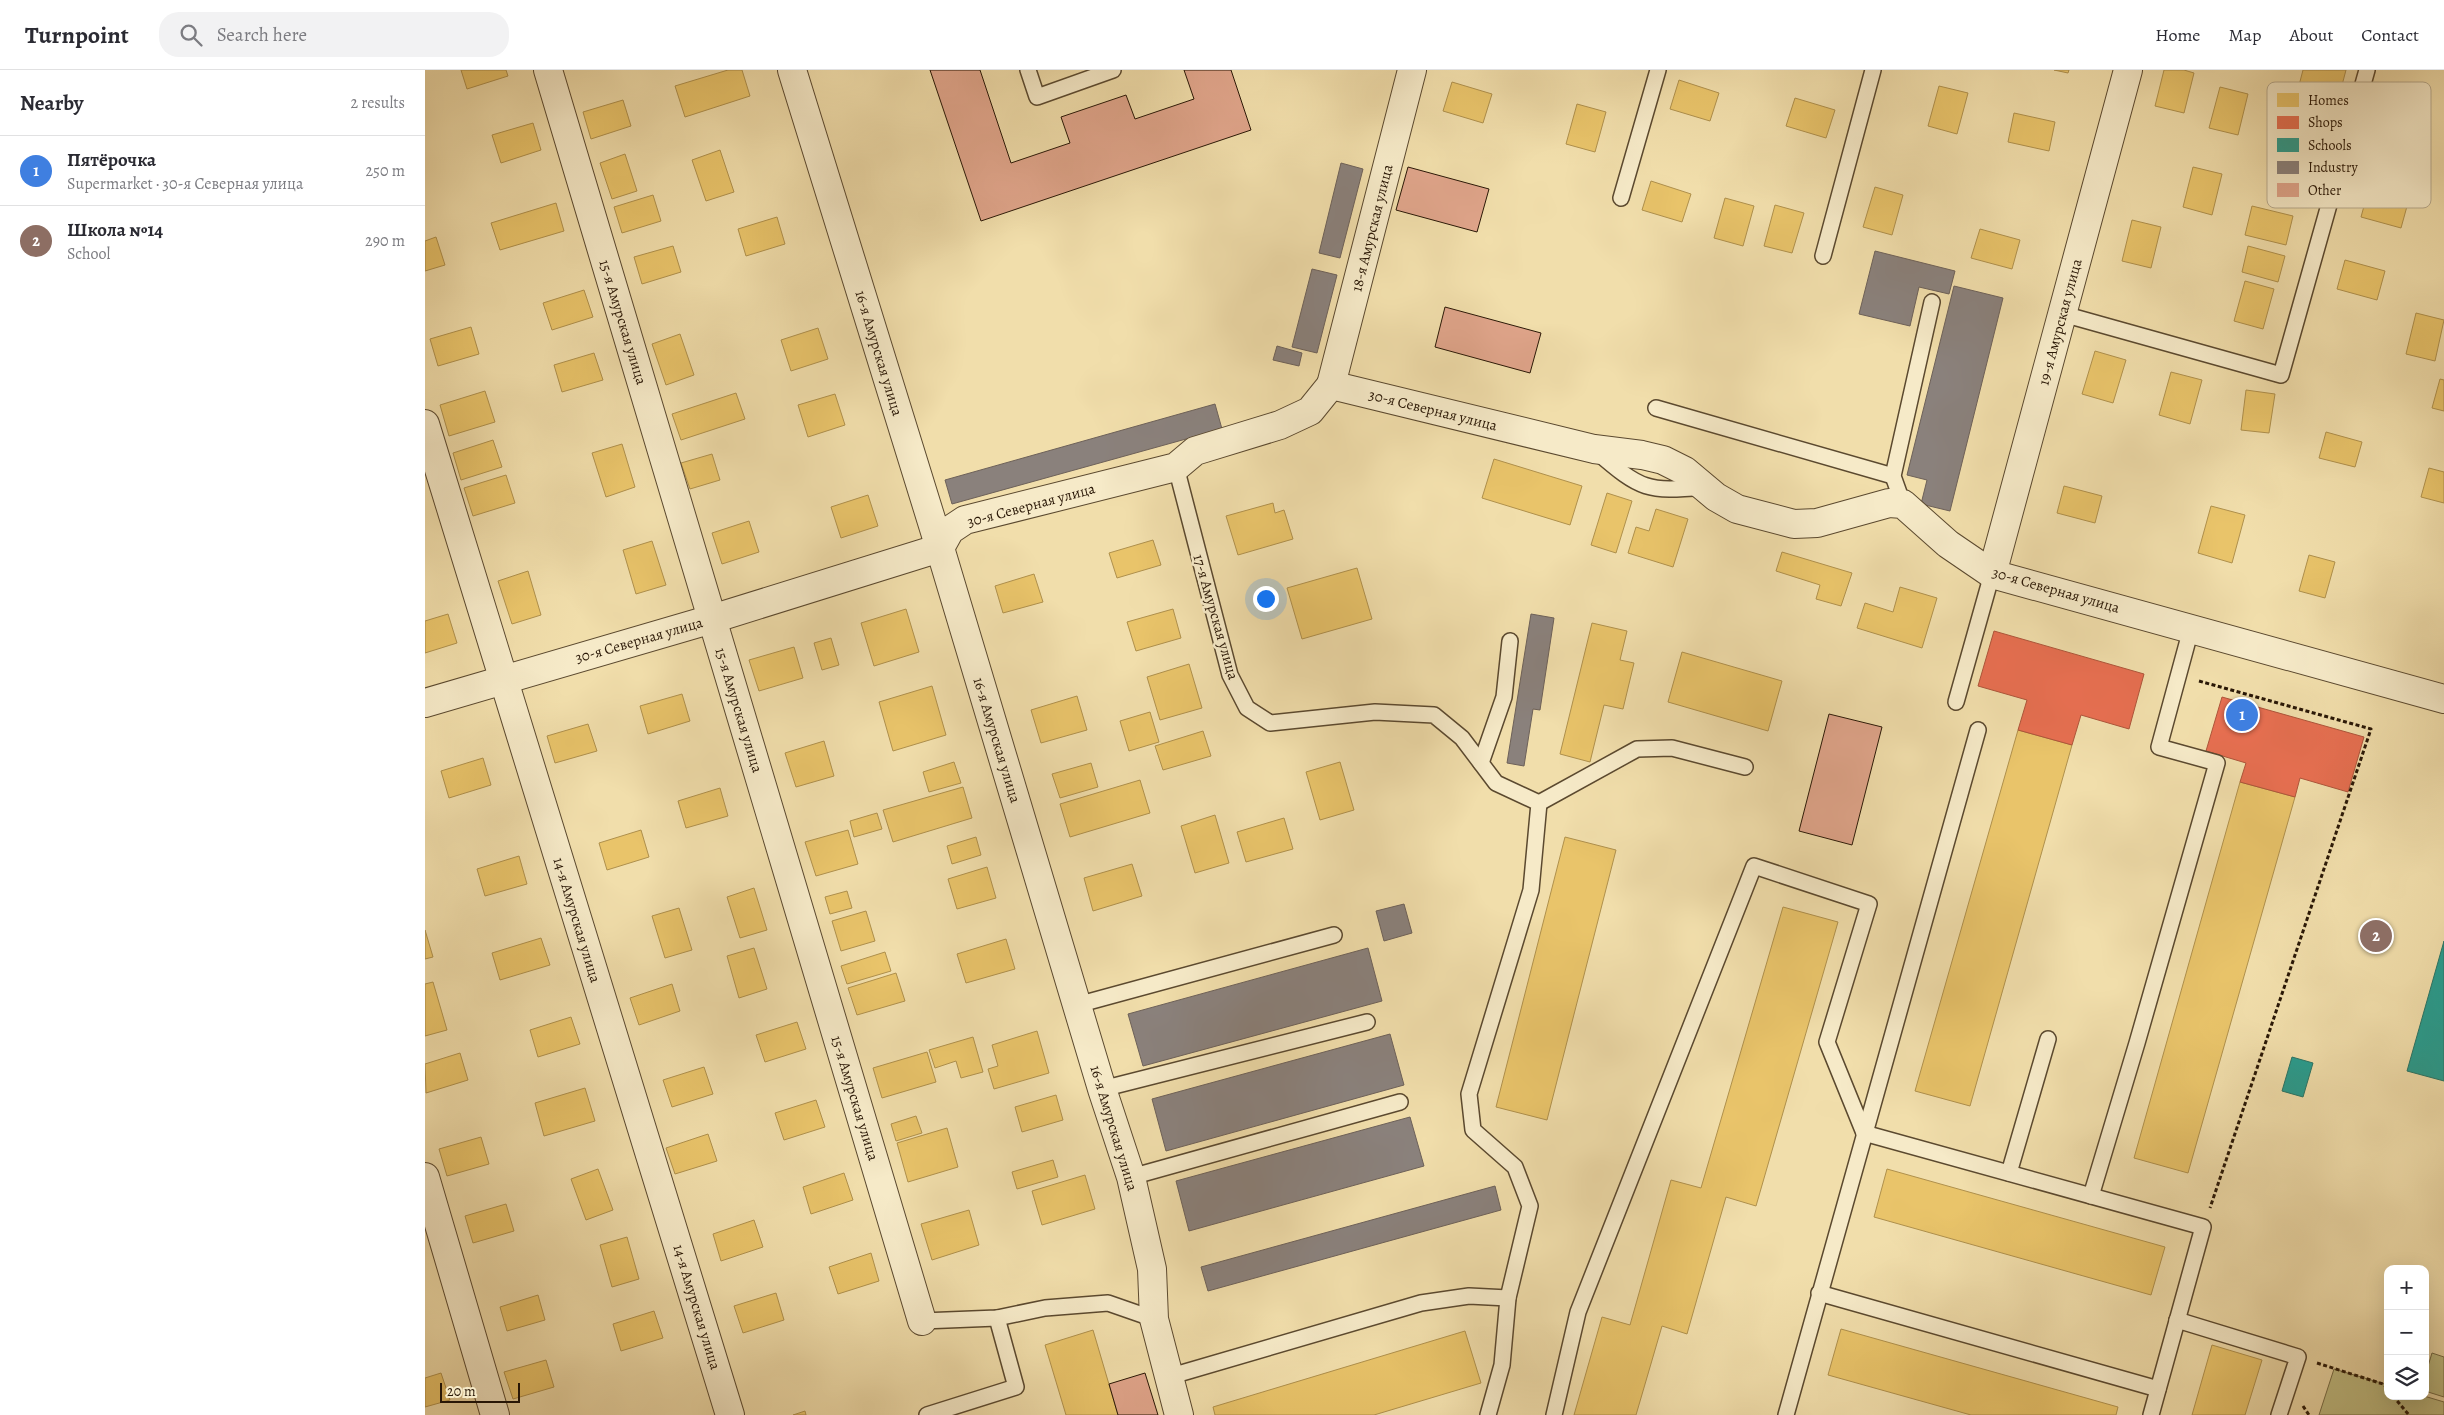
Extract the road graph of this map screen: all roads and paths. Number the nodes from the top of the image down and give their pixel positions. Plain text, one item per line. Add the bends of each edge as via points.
1 (548, 70) edge
2 (792, 70) edge
3 (1028, 70) edge
4 (1113, 70) edge
5 (1412, 70) edge
6 (1658, 70) edge
7 (1873, 70) edge
8 (2128, 70) edge
9 (1621, 198) dead end
10 (2328, 208) edge
11 (1823, 256) dead end
12 (1932, 302) dead end
13 (2063, 314) junction
14 (1331, 385) junction
15 (1656, 408) dead end
16 (425, 424) edge
17 (1176, 467) junction
18 (1893, 476) junction
19 (1903, 504) junction
20 (939, 548) junction
21 (1992, 574) junction
22 (712, 619) junction
23 (2191, 629) junction
24 (1510, 641) dead end
25 (2180, 675) junction
26 (503, 680) junction
27 (2444, 700) edge
28 (1956, 702) dead end
29 (425, 703) edge
30 (1978, 730) dead end
31 (1481, 762) junction
32 (1745, 767) dead end
33 (1539, 803) junction
34 (1333, 935) dead end
35 (1077, 1005) junction
36 (1367, 1022) dead end
37 (2049, 1039) dead end
38 (1102, 1089) junction
39 (1400, 1102) dead end
40 (1864, 1133) junction
41 (2009, 1174) junction
42 (425, 1177) edge
43 (1131, 1177) junction
44 (2091, 1196) junction
45 (2203, 1228) junction
46 (1819, 1293) junction
47 (1508, 1298) junction
48 (997, 1318) junction
49 (1154, 1319) junction
50 (2177, 1320) junction
51 (922, 1321) joint
52 (2298, 1357) junction
53 (1168, 1377) junction
54 (2384, 1385) edge
55 (2158, 1389) junction
56 (2396, 1400) edge
57 (495, 1415) edge
58 (730, 1415) edge
59 (927, 1415) edge
60 (1179, 1415) edge
61 (1488, 1415) edge
62 (1554, 1415) edge
63 (1786, 1415) edge
64 (2151, 1415) edge
65 (2279, 1415) edge
66 (2409, 1415) edge

1 - 22 street, 15-я Амурская улица
2 - 20 street, 16-я Амурская улица
3 - 4 lane via 1037,97
5 - 14 street, 18-я Амурская улица
6 - 9 lane
7 - 11 lane
8 - 13 street, 19-я Амурская улица
10 - 13 lane via 2281,374
12 - 18 lane
13 - 21 street, 19-я Амурская улица
14 - 17 street, 30-я Северная улица via 1310,411 1280,425 1195,451
14 - 19 street, 30-я Северная улица via 1594,449 1663,460 1685,471 1716,497 1737,509 1794,524 1817,523 1889,502
15 - 18 lane
16 - 26 street, 14-я Амурская улица
17 - 20 street, 30-я Северная улица via 965,520 950,530
17 - 31 lane, 17-я Амурская улица via 1230,675 1247,708 1270,722 1375,712 1434,715 1461,738
18 - 19 lane
19 - 21 street, 30-я Северная улица via 1949,544
20 - 22 street, 30-я Северная улица
20 - 35 street, 16-я Амурская улица
21 - 23 street, 30-я Северная улица
21 - 28 lane
22 - 26 street, 30-я Северная улица
22 - 51 street, 15-я Амурская улица
23 - 25 lane
23 - 27 street, 30-я Северная улица
24 - 31 lane via 1503,697
25 - 44 lane via 2159,746 2217,763
25 - 45 path via 2371,729
26 - 29 street, 30-я Северная улица
26 - 58 street, 14-я Амурская улица
30 - 40 lane
31 - 33 lane, 17-я Амурская улица via 1496,783
32 - 33 lane via 1672,748 1637,749
33 - 47 lane via 1531,890 1469,1094 1473,1130 1515,1167 1530,1206
34 - 35 lane
35 - 38 street, 16-я Амурская улица
36 - 38 lane
37 - 41 lane
38 - 43 street, 16-я Амурская улица
39 - 43 lane
40 - 41 lane
40 - 46 lane
40 - 62 lane via 1827,1042 1869,904 1754,866 1578,1312
41 - 44 lane
42 - 57 street
43 - 49 street, 16-я Амурская улица via 1152,1269
44 - 45 lane
45 - 50 lane
46 - 55 lane
46 - 63 lane
47 - 53 lane via 1469,1296 1421,1303
47 - 61 lane via 1502,1365
48 - 49 lane via 1045,1308 1108,1303
48 - 51 lane
48 - 59 lane via 1016,1387
49 - 53 street, 16-я Амурская улица
50 - 52 lane
50 - 55 lane
52 - 54 path
52 - 65 lane
53 - 60 street, 16-я Амурская улица
55 - 64 lane
56 - 66 path

